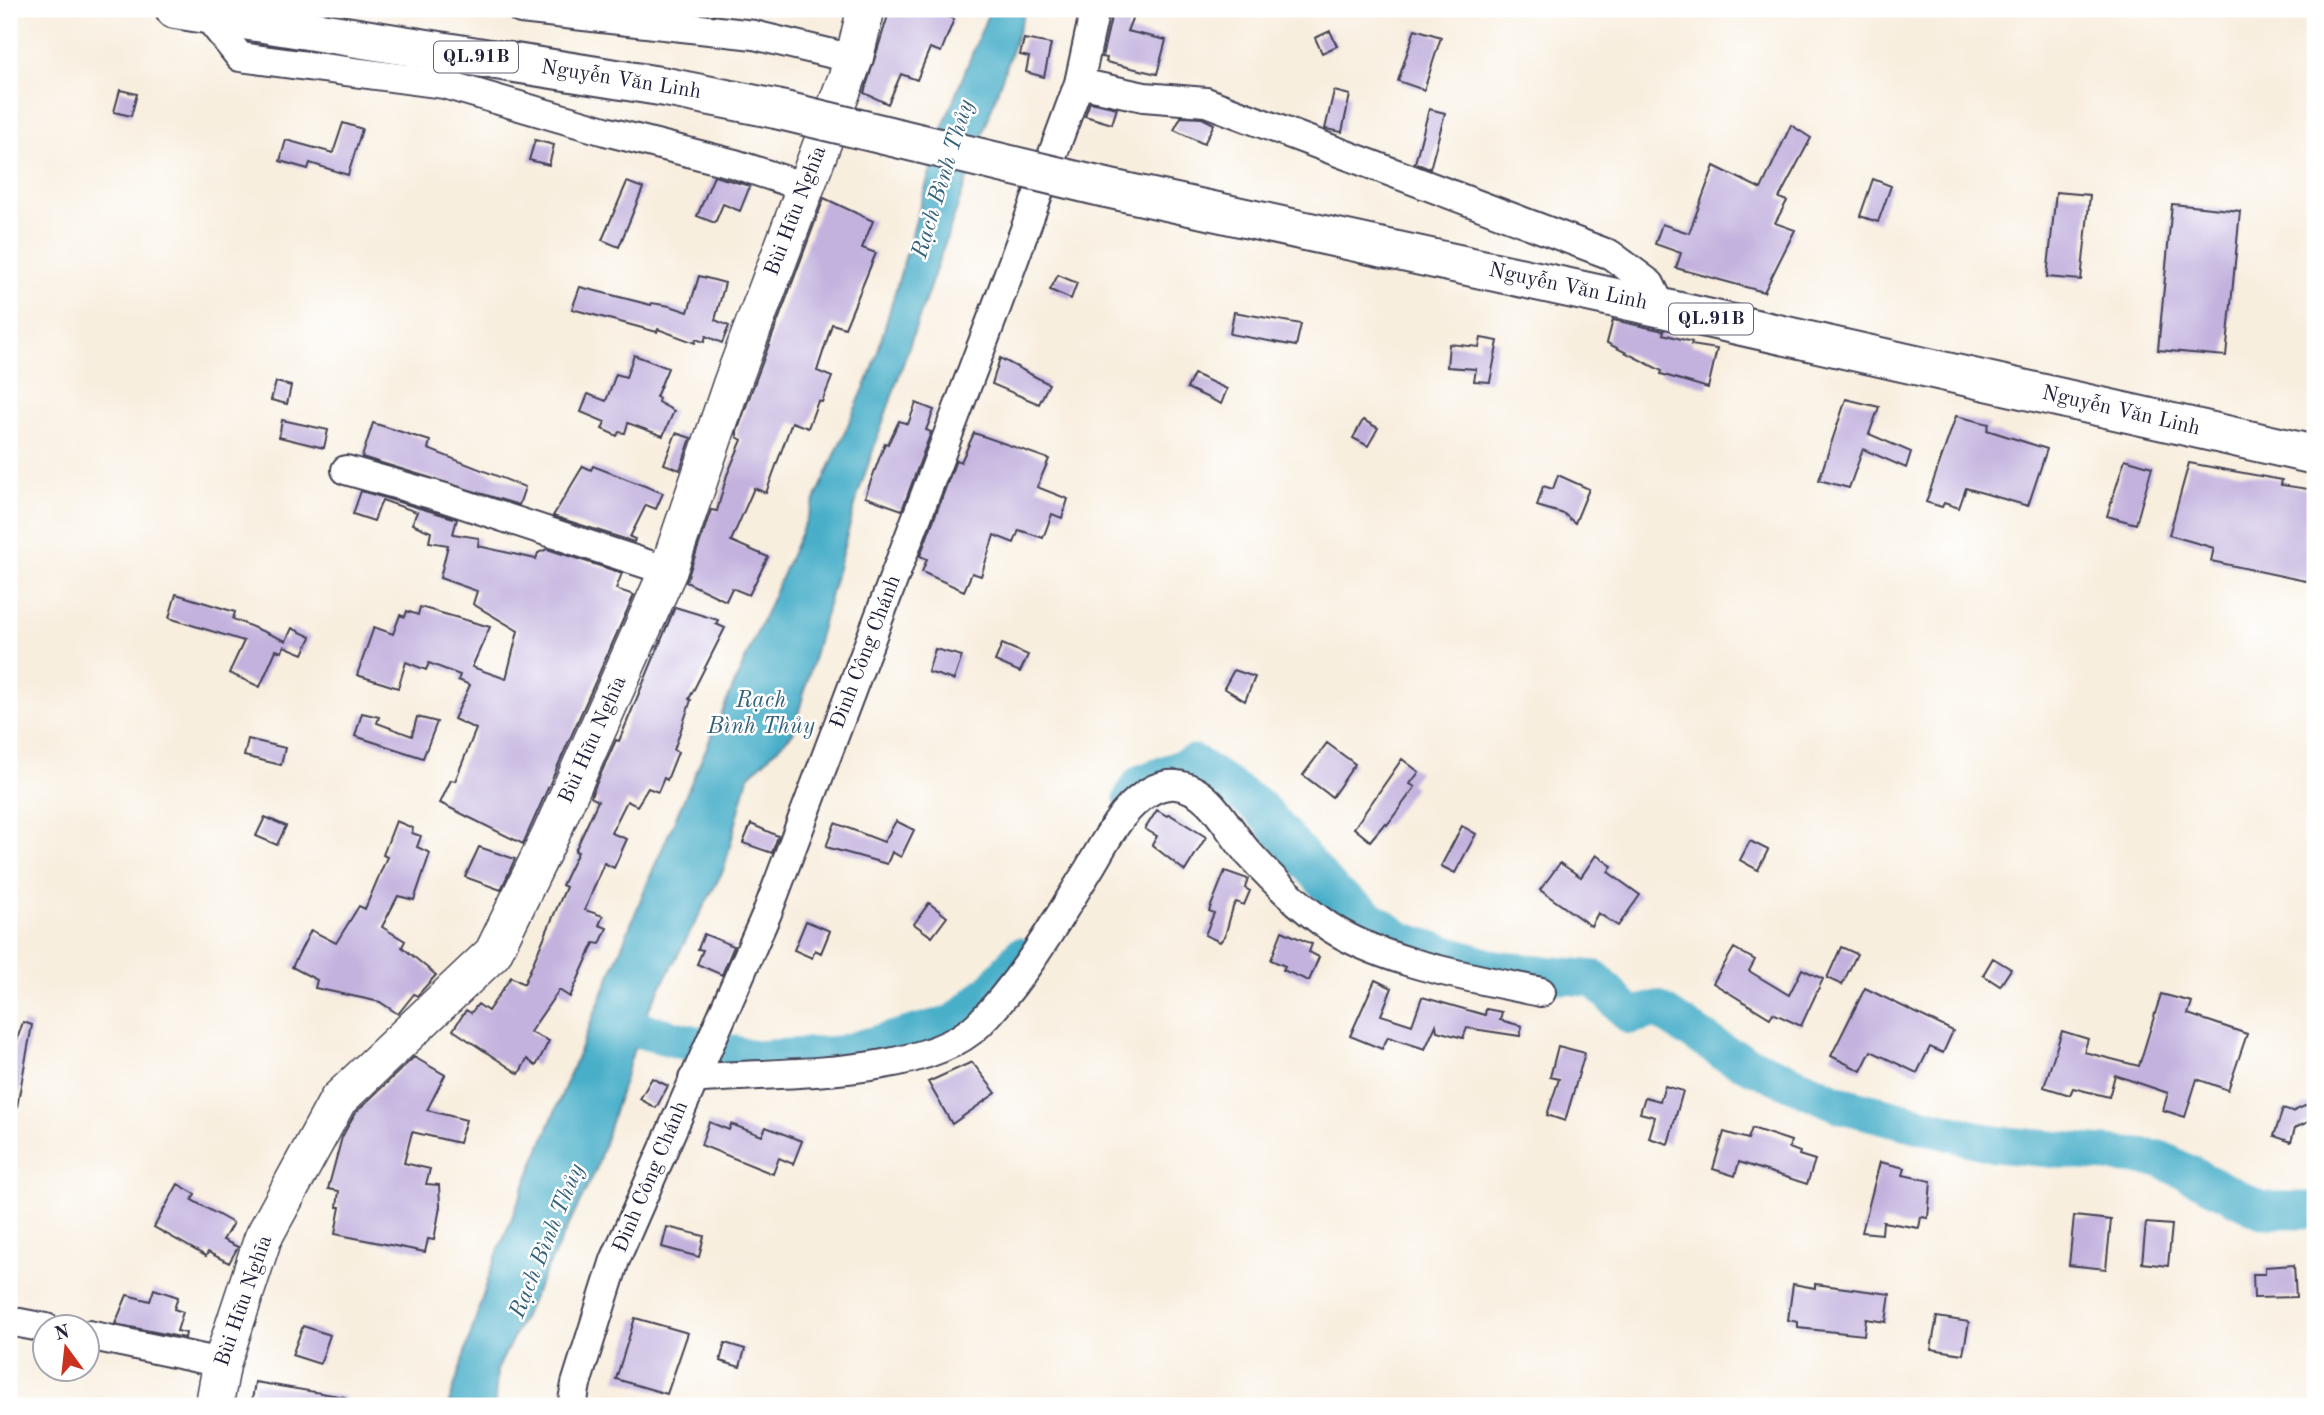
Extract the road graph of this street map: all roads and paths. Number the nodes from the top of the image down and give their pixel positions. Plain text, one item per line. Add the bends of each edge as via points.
1 (521, 9) edge
2 (866, 9) edge
3 (1095, 9) edge
4 (197, 10) edge
5 (854, 59) junction
6 (1079, 83) junction
7 (805, 187) junction
8 (1662, 307) junction
9 (2315, 454) edge
10 (346, 470) dead end
11 (668, 571) junction
12 (1541, 992) dead end
13 (694, 1075) junction
14 (9, 1321) edge
15 (32, 1325) edge
16 (102, 1338) edge
17 (222, 1363) junction
18 (214, 1406) edge
19 (572, 1406) edge

1 - 5 street via 754,35
2 - 5 main road, Bùi Hữu Nghĩa
3 - 6 street, Đinh Công Chánh
4 - 7 street via 240,57 444,84
4 - 8 highway, Nguyễn Văn Linh / QL.91B, bridge via 776,109 1106,188
5 - 7 main road, Bùi Hữu Nghĩa
6 - 8 street via 1144,97 1206,102 1611,255 1650,284
6 - 13 street, Đinh Công Chánh via 767,913
7 - 11 main road, Bùi Hữu Nghĩa
8 - 9 highway, Nguyễn Văn Linh / QL.91B
10 - 11 street
11 - 17 main road, Bùi Hữu Nghĩa via 575,784 493,953 338,1100 263,1238
12 - 13 street via 1450,973 1341,935 1280,886 1198,793 1168,785 1153,790 1122,817 1009,989 978,1025 958,1040 893,1063
13 - 19 street, Đinh Công Chánh via 615,1260
14 - 15 street
16 - 17 street
17 - 18 main road, Bùi Hữu Nghĩa

